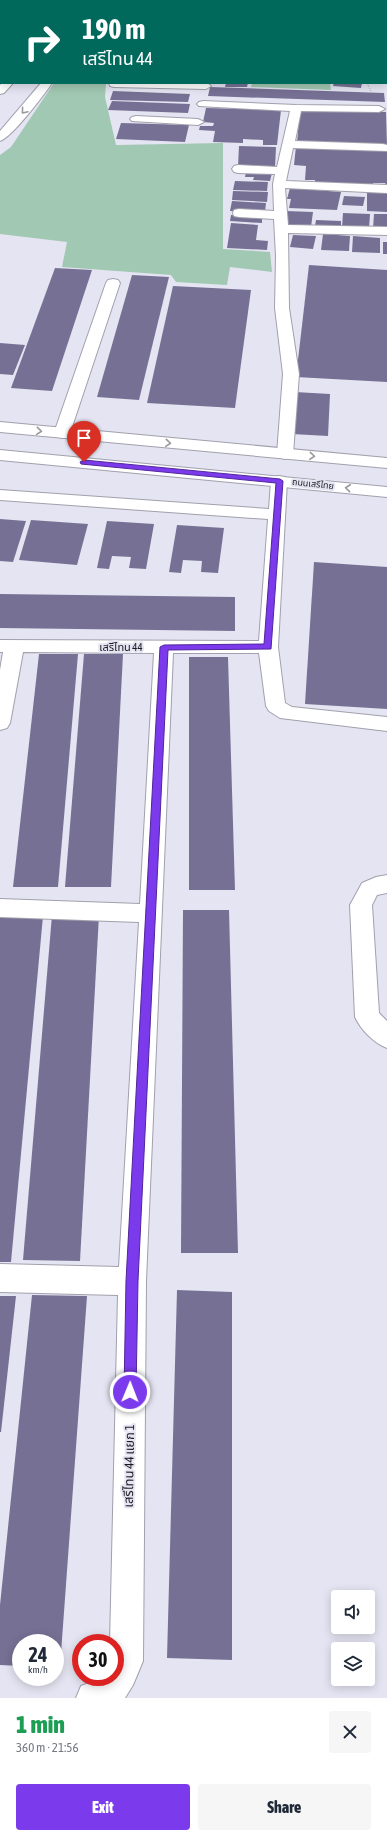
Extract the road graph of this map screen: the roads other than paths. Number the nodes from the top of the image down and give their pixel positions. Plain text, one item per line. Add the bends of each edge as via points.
1 (46, 84) edge
2 (114, 84) dead end
3 (207, 85) edge
4 (203, 104) junction
5 (296, 108) junction
6 (379, 109) dead end
7 (136, 120) dead end
8 (0, 138) edge
9 (289, 144) junction
10 (383, 148) dead end
11 (238, 169) dead end
12 (280, 178) junction
13 (387, 189) edge
14 (239, 213) dead end
15 (281, 222) junction
16 (387, 231) edge
17 (113, 283) dead end
18 (0, 427) edge
19 (62, 433) junction
20 (0, 454) edge
21 (285, 454) junction
22 (24, 457) junction
23 (0, 458) edge
24 (387, 464) edge
25 (280, 481) junction
26 (387, 492) edge
27 (0, 495) edge
28 (278, 515) junction
29 (7, 646) edge
30 (164, 647) junction
31 (268, 647) junction
32 (0, 723) edge
33 (387, 724) edge
34 (387, 884) edge
35 (0, 908) edge
36 (150, 913) junction
37 (387, 1037) edge
38 (0, 1278) edge
39 (132, 1281) junction
40 (93, 1698) edge

1 -> 8 main road
2 - 3 main road
3 - 4 main road
4 - 5 main road
4 - 7 main road via 197,124
5 - 6 main road
5 - 9 main road
9 - 10 main road
9 - 12 main road
11 - 12 main road
12 - 13 main road
12 - 15 main road
14 - 15 main road
15 - 16 main road
15 - 21 main road via 282,308 291,374
17 - 19 main road
18 -> 19 main road
19 -> 21 main road
20 - 22 main road, ถนนเสรีไทย
21 -> 24 main road
22 - 23 main road
22 - 25 main road, ถนนเสรีไทย
26 -> 25 main road, ถนนเสรีไทย
25 - 28 main road
27 - 28 main road
28 - 31 main road
29 - 30 main road, เสรีไทน 44
29 - 32 main road
30 - 31 main road, เสรีไทน 44
30 - 36 main road, เสรีไทน 44 แยก 1
31 - 33 main road via 276,706 287,713
34 - 37 main road via 376,884 366,891 361,905 368,1017
35 - 36 main road
36 - 39 main road, เสรีไทน 44 แยก 1
38 - 39 main road
39 - 40 main road, เสรีไทน 44 แยก 1 via 126,1661 118,1681 99,1698

